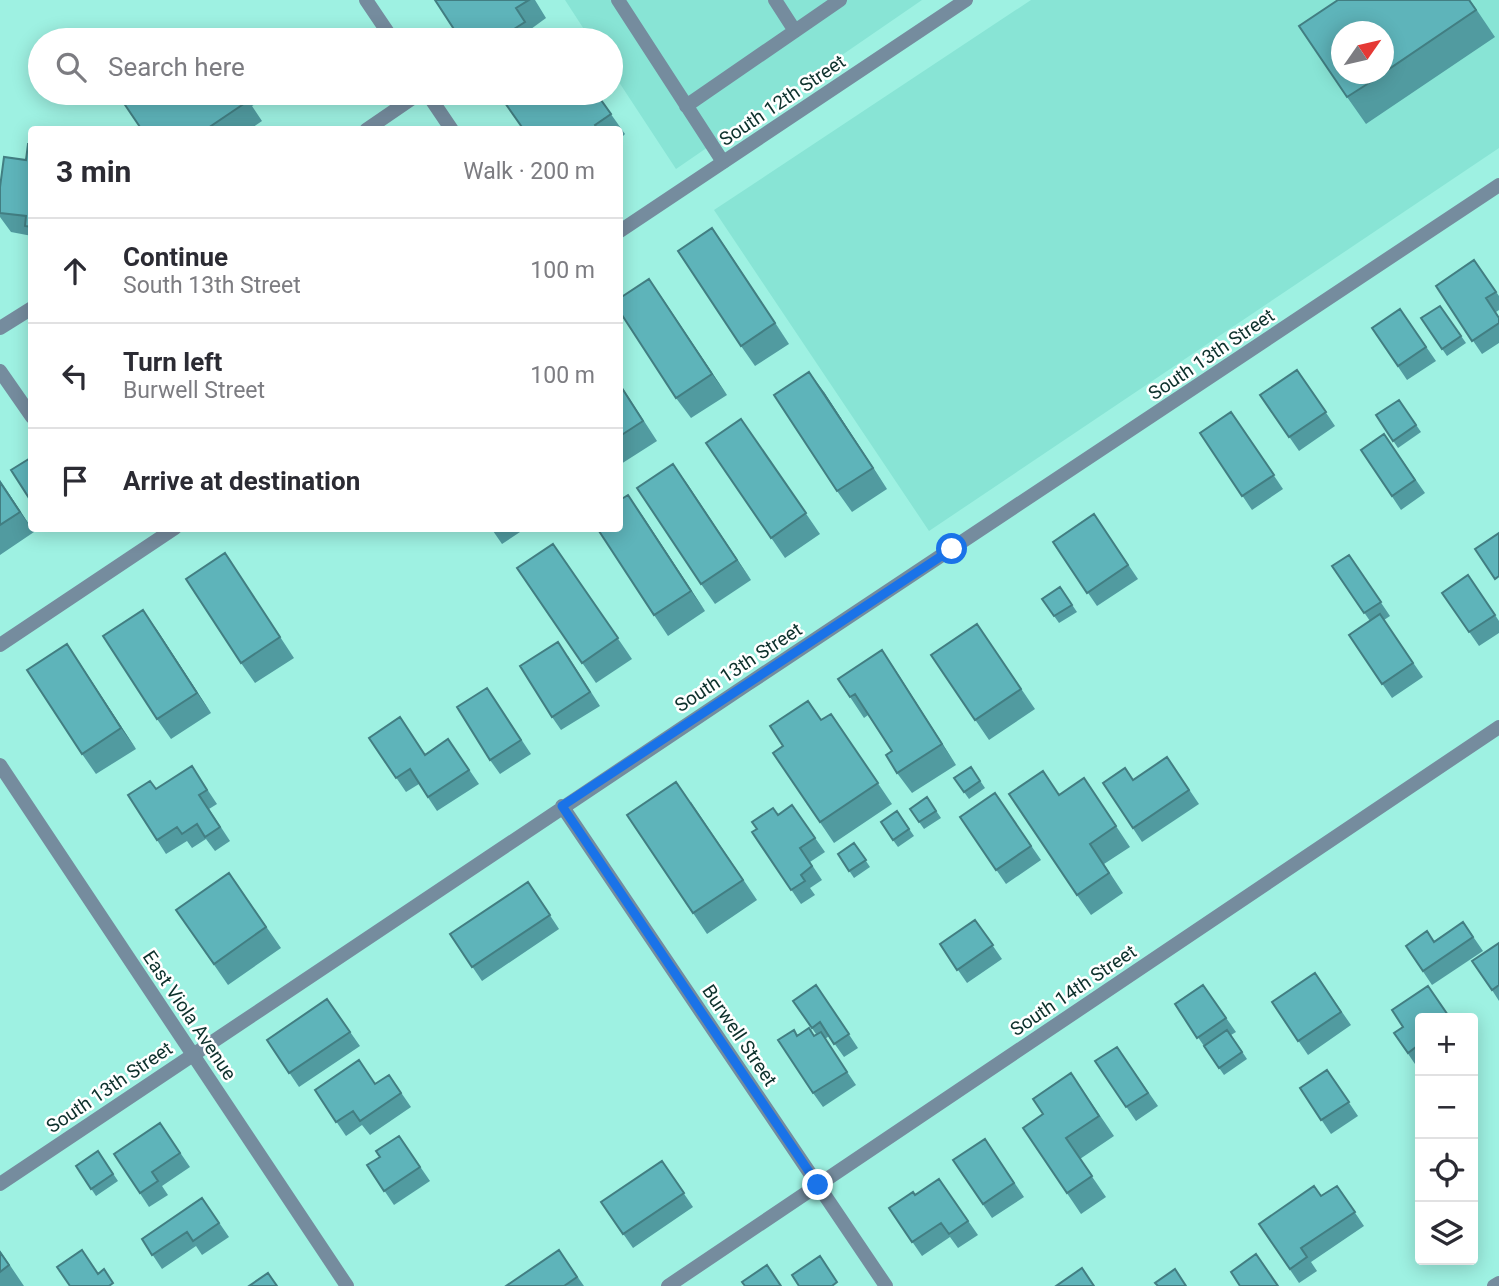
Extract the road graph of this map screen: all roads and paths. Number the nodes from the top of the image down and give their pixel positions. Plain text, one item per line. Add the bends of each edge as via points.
1 (366, 0) edge
2 (618, 0) edge
3 (775, 0) edge
4 (840, 0) edge
5 (966, 0) edge
6 (385, 28) edge
7 (795, 31) junction
8 (402, 105) edge
9 (435, 105) edge
10 (686, 106) junction
11 (372, 126) edge
12 (449, 126) edge
13 (723, 162) junction
14 (1499, 185) edge
15 (623, 229) edge
16 (28, 310) edge
17 (0, 328) edge
18 (0, 371) edge
19 (28, 411) edge
20 (169, 532) edge
21 (0, 645) edge
22 (1499, 727) edge
23 (0, 765) edge
24 (562, 806) junction
25 (192, 1054) junction
26 (0, 1184) edge
27 (818, 1185) junction
28 (1499, 1283) edge
29 (347, 1286) edge
30 (668, 1286) edge
31 (886, 1286) edge
32 (1494, 1286) edge

1 - 6 street
2 - 10 street
3 - 7 street
4 - 7 street
5 - 13 street, South 12th Street
7 - 10 street
8 - 11 street
9 - 12 street
10 - 13 street
13 - 15 street, South 12th Street
14 - 24 street, South 13th Street
16 - 17 street
18 - 19 street
20 - 21 street
22 - 27 street, South 14th Street
23 - 25 street, East Viola Avenue
24 - 25 street, South 13th Street
24 - 27 street, Burwell Street
25 - 26 street, South 13th Street
25 - 29 street, East Viola Avenue
27 - 30 street, South 14th Street
27 - 31 street, Burwell Street
28 - 32 street

